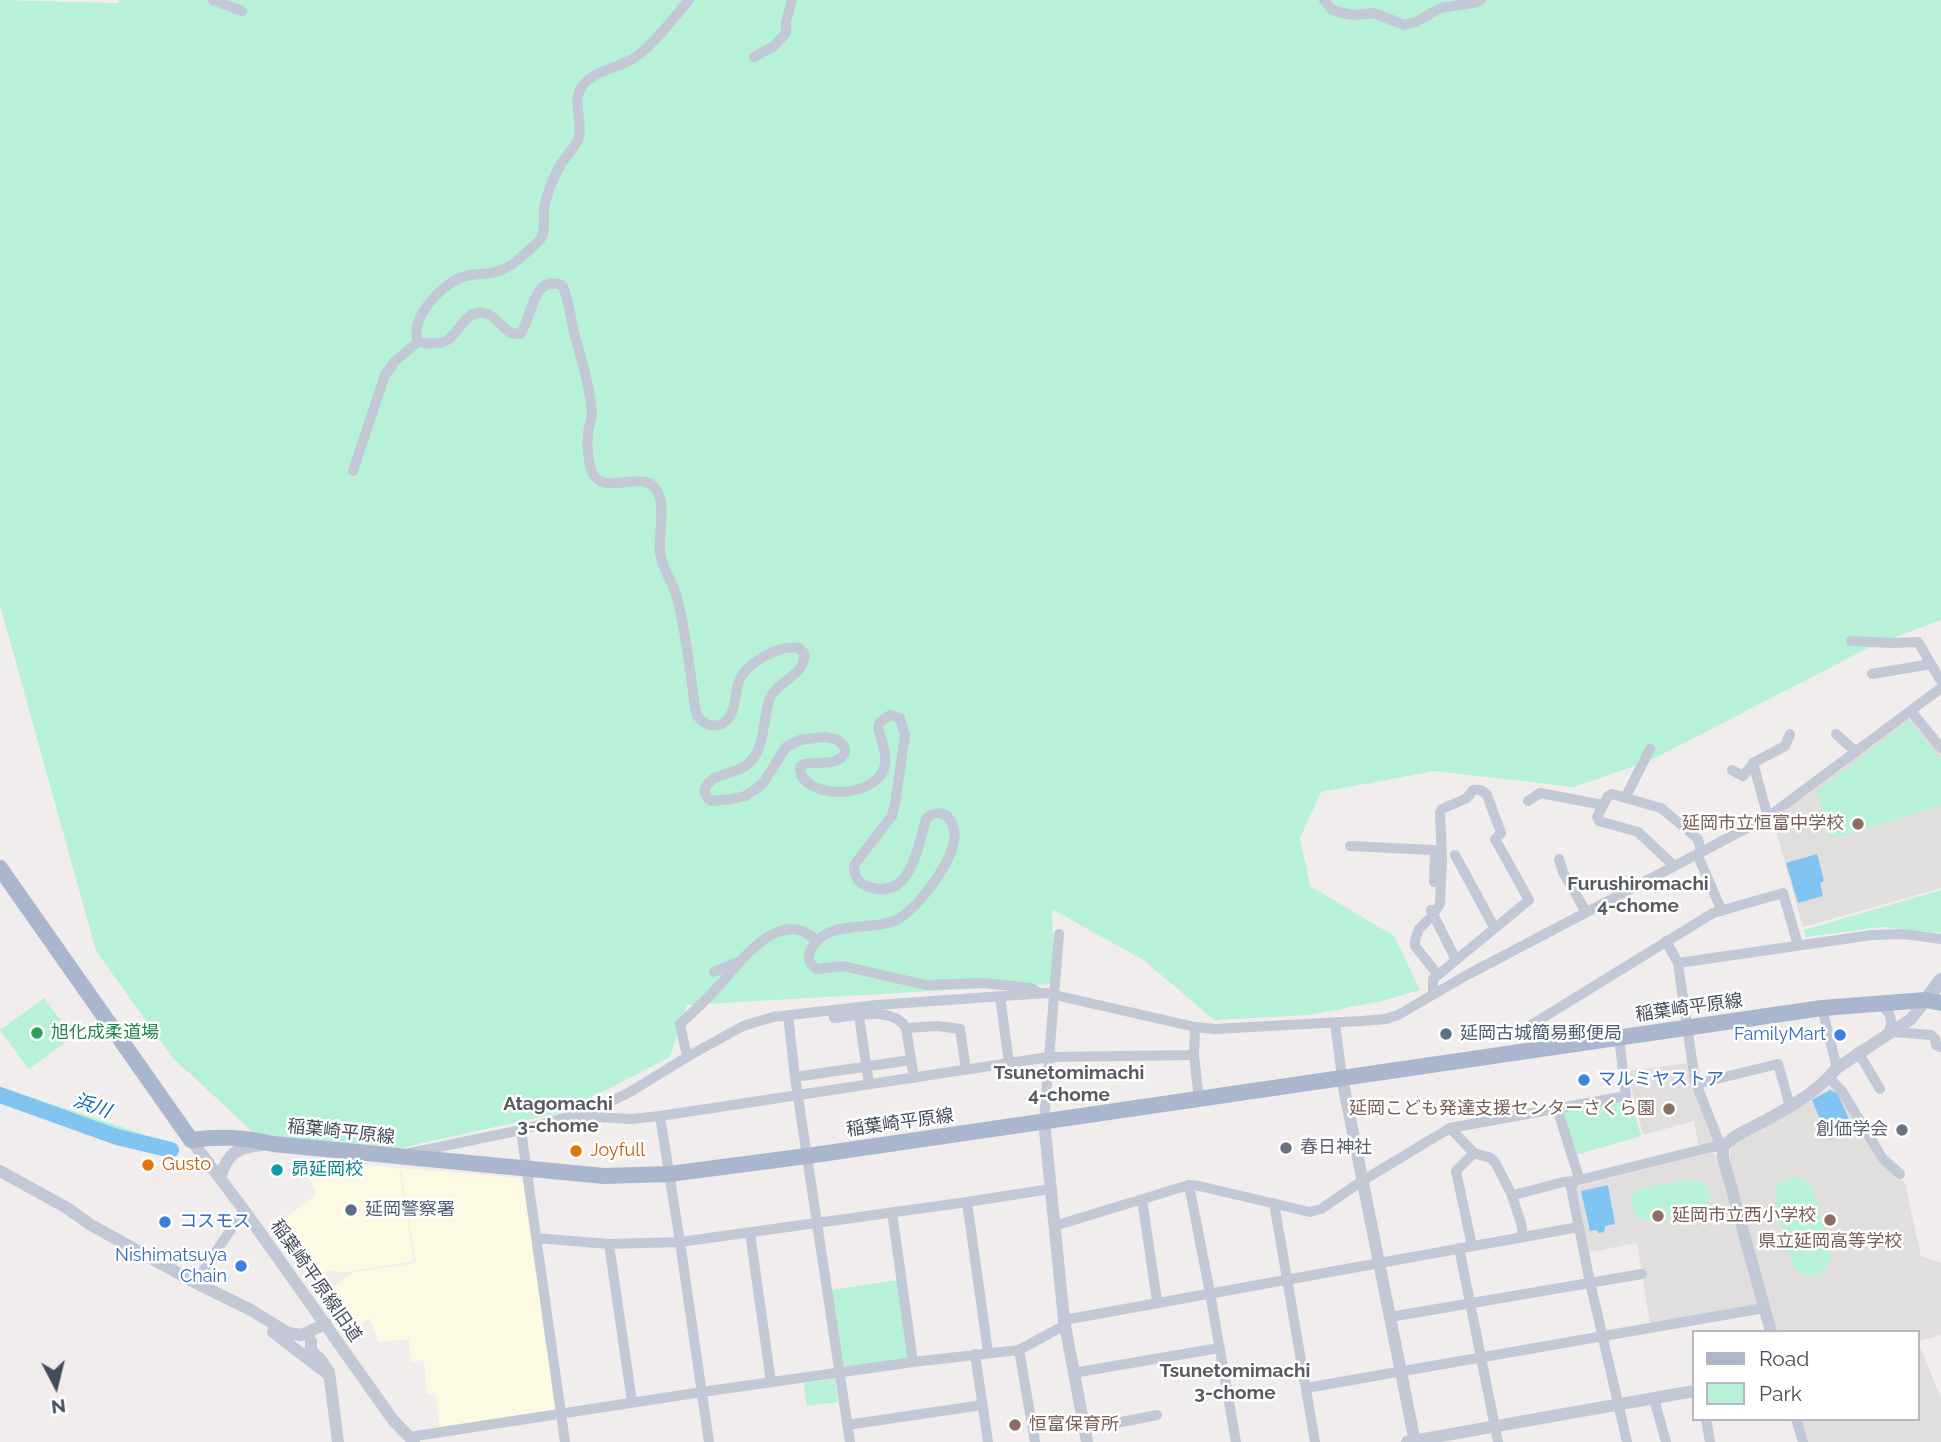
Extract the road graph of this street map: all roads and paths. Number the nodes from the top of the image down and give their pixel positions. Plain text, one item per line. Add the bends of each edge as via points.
1 (213, 0) edge
2 (689, 0) edge
3 (792, 0) edge
4 (1324, 0) edge
5 (1480, 0) edge
6 (242, 11) dead end
7 (754, 57) dead end
8 (418, 342) junction
9 (353, 471) dead end
10 (1851, 641) dead end
11 (1931, 664) junction
12 (1872, 674) dead end
13 (1941, 681) edge
14 (1941, 688) edge
15 (1911, 710) junction
16 (1790, 734) dead end
17 (1836, 734) dead end
18 (1650, 748) dead end
19 (1941, 748) edge
20 (1856, 752) junction
21 (1753, 764) junction
22 (1732, 770) dead end
23 (1625, 798) junction
24 (1528, 801) dead end
25 (1603, 805) junction
26 (1768, 817) junction
27 (1350, 846) dead end
28 (1699, 853) junction
29 (1455, 855) dead end
30 (1559, 859) dead end
31 (1672, 867) junction
32 (1, 872) edge
33 (1722, 911) junction
34 (1586, 912) junction
35 (1432, 916) junction
36 (1494, 928) junction
37 (1059, 934) dead end
38 (1941, 939) edge
39 (817, 941) junction
40 (1666, 941) junction
41 (1798, 945) junction
42 (743, 960) junction
43 (1456, 960) junction
44 (1678, 963) junction
45 (713, 972) dead end
46 (1438, 975) junction
47 (1941, 979) edge
48 (1040, 993) junction
49 (1055, 994) junction
50 (1433, 994) junction
51 (1000, 996) junction
52 (1934, 1001) edge
53 (1869, 1004) junction
54 (1822, 1008) junction
55 (833, 1011) junction
56 (788, 1015) junction
57 (859, 1016) junction
58 (1335, 1023) junction
59 (1195, 1027) junction
60 (906, 1028) junction
61 (1687, 1028) junction
62 (1890, 1034) junction
63 (1619, 1038) junction
64 (1939, 1042) edge
65 (1544, 1049) junction
66 (1858, 1052) junction
67 (1194, 1055) junction
68 (687, 1057) junction
69 (1049, 1057) junction
70 (911, 1060) junction
71 (1010, 1063) junction
72 (866, 1066) junction
73 (1837, 1068) junction
74 (966, 1070) junction
75 (795, 1077) junction
76 (914, 1078) junction
77 (1342, 1078) junction
78 (1829, 1078) junction
79 (869, 1084) junction
80 (1696, 1084) junction
81 (1880, 1089) dead end
82 (798, 1096) junction
83 (1199, 1099) junction
84 (1790, 1105) junction
85 (1557, 1108) junction
86 (571, 1116) junction
87 (660, 1116) junction
88 (1044, 1121) junction
89 (1450, 1128) junction
90 (521, 1129) junction
91 (191, 1140) junction
92 (273, 1144) junction
93 (1720, 1147) junction
94 (1474, 1153) junction
95 (393, 1156) junction
96 (807, 1156) junction
97 (526, 1169) junction
98 (0, 1171) edge
99 (669, 1174) junction
100 (1900, 1174) dead end
101 (220, 1178) junction
102 (1362, 1181) junction
103 (1575, 1181) junction
104 (1189, 1185) junction
105 (1050, 1189) junction
106 (1511, 1193) junction
107 (1142, 1199) junction
108 (967, 1202) junction
109 (1274, 1203) junction
110 (244, 1210) junction
111 (892, 1212) junction
112 (817, 1223) junction
113 (1054, 1226) junction
114 (1579, 1227) junction
115 (750, 1233) junction
116 (1523, 1236) junction
117 (537, 1238) junction
118 (680, 1242) junction
119 (609, 1244) junction
120 (1472, 1246) junction
121 (1459, 1248) junction
122 (1379, 1262) junction
123 (1642, 1274) dead end
124 (1287, 1278) junction
125 (1590, 1282) junction
126 (196, 1283) junction
127 (1210, 1293) junction
128 (1157, 1301) junction
129 (234, 1302) junction
130 (1471, 1303) junction
131 (1764, 1308) junction
132 (1390, 1317) junction
133 (1064, 1323) junction
134 (326, 1324) junction
135 (1770, 1330) edge
136 (1602, 1336) junction
137 (311, 1341) junction
138 (287, 1342) junction
139 (1219, 1348) junction
140 (1019, 1350) junction
141 (988, 1352) junction
142 (975, 1354) junction
143 (1481, 1358) junction
144 (913, 1362) junction
145 (1401, 1371) junction
146 (838, 1373) junction
147 (1073, 1373) junction
148 (329, 1375) junction
149 (771, 1382) junction
150 (1306, 1388) junction
151 (1692, 1391) edge
152 (702, 1392) junction
153 (1654, 1399) junction
154 (632, 1402) junction
155 (982, 1405) junction
156 (1619, 1405) junction
157 (561, 1413) junction
158 (1157, 1415) dead end
159 (1706, 1421) edge
160 (1797, 1421) edge
161 (847, 1424) junction
162 (1495, 1427) junction
163 (1086, 1435) edge
164 (411, 1440) edge
165 (338, 1442) edge
166 (565, 1442) edge
167 (709, 1442) edge
168 (849, 1442) edge
169 (988, 1442) edge
170 (1035, 1442) edge
171 (1236, 1442) edge
172 (1315, 1442) edge
173 (1412, 1442) edge
174 (1498, 1442) edge
175 (1627, 1442) edge
176 (1666, 1442) edge
177 (1710, 1442) edge
178 (1802, 1442) edge

1 - 6 street
2 - 8 street via 642,52 593,76 581,87 577,99 580,135 545,201 541,240 501,271 462,277 446,286 422,314 416,331
3 - 7 street via 786,33
4 - 5 street via 1342,13 1374,13 1404,25 1440,8
8 - 9 street via 385,375
8 - 39 street via 447,340 468,317 478,313 493,317 511,334 520,334 536,295 548,284 562,285 592,412 588,433 591,470 607,484 644,481 660,499 661,556 678,601 698,719 715,726 728,719 743,673 758,660 786,647 804,653 798,671 771,695 756,755 745,767 706,784 708,799 745,796 764,782 786,747 824,737 842,743 842,759 804,764 800,767 803,779 816,788 838,792 868,787 876,782 886,761 880,722 890,715 900,718 905,735 892,816 853,865 856,878 863,885 880,888 908,875 930,815 947,816 954,842 929,889 897,920 838,930
10 - 11 street via 1918,642
11 - 12 street
11 - 13 street
14 - 15 street
15 - 19 street
15 - 20 street
16 - 21 street via 1785,746
17 - 20 street
18 - 23 street
20 - 26 street
21 - 22 street via 1743,776
21 - 26 street
23 - 25 street via 1612,794
23 - 28 street via 1661,808 1698,839
24 - 25 street via 1539,793
25 - 31 street via 1599,821 1638,832
26 - 28 street
27 - 35 street via 1433,850
28 - 31 street
28 - 33 street
29 - 36 street
30 - 34 street
31 - 34 street
32 - 91 main road
33 - 40 street
33 - 41 street via 1783,893
34 - 50 street
35 - 36 street via 1440,904 1440,813 1479,789 1487,794 1501,833 1495,839 1529,900
35 - 43 street
35 - 46 street via 1419,929 1415,946
36 - 43 street
37 - 49 street
38 - 41 street via 1872,935
39 - 42 street via 804,930 781,931 760,942
39 - 48 street via 808,957 817,969 843,966 926,985 983,983
40 - 44 street
40 - 65 street via 1531,1025
41 - 44 street
42 - 45 street
42 - 68 street via 680,1024
43 - 46 street
44 - 61 street
46 - 50 street via 1433,979
47 - 52 main road
48 - 49 street
48 - 51 street
49 - 59 street
49 - 69 street
50 - 58 street via 1398,1015
51 - 55 street
51 - 71 street
52 - 53 main road, 稲葉崎平原線
52 - 62 street
53 - 54 main road, 稲葉崎平原線
53 - 62 street via 1881,1006 1889,1014
54 - 61 main road, 稲葉崎平原線
54 - 73 street
55 - 56 street
55 - 57 street via 834,1018
56 - 68 street via 756,1021
56 - 75 street
57 - 60 street via 884,1014
57 - 72 street
58 - 59 street via 1216,1030
58 - 77 street
59 - 67 street
60 - 70 street
60 - 74 street via 960,1029
61 - 63 main road, 稲葉崎平原線
61 - 80 street
62 - 64 street via 1931,1035
62 - 66 street
63 - 65 main road, 稲葉崎平原線
63 - 85 street via 1626,1096
65 - 77 main road, 稲葉崎平原線
66 - 73 street
66 - 81 street
67 - 69 street
67 - 83 street
68 - 86 street via 631,1092
69 - 71 street
69 - 88 street
70 - 72 street
70 - 76 street
71 - 74 street
72 - 75 street
72 - 79 street
73 - 78 street
74 - 76 street
75 - 82 street
76 - 79 street
77 - 83 main road, 稲葉崎平原線
77 - 102 street
78 - 84 street
78 - 100 street via 1842,1091 1883,1159
79 - 82 street
80 - 84 street via 1778,1064
80 - 93 street
82 - 87 street
82 - 96 street
83 - 88 main road, 稲葉崎平原線
84 - 93 street
85 - 89 street
85 - 103 street via 1578,1175
86 - 87 street
86 - 90 street
87 - 99 street
88 - 96 main road, 稲葉崎平原線
88 - 105 street
89 - 94 street
89 - 102 street
90 - 95 street
90 - 97 street
91 - 92 main road, 稲葉崎平原線 via 246,1138
91 - 101 street, 稲葉崎平原線旧道
92 - 95 main road, 稲葉崎平原線
92 - 101 street via 233,1153
93 - 103 street
93 - 131 street
94 - 106 street via 1491,1158
94 - 120 street via 1456,1171
95 - 97 main road, 稲葉崎平原線
96 - 99 main road, 稲葉崎平原線
96 - 112 street
97 - 99 main road, 稲葉崎平原線 via 604,1176
97 - 117 street
98 - 126 street
99 - 118 street
101 - 110 street, 稲葉崎平原線旧道
102 - 109 street via 1310,1212
102 - 122 street
103 - 106 street
103 - 114 street via 1571,1188
104 - 107 street
104 - 109 street
104 - 127 street
105 - 108 street
105 - 113 street
106 - 116 street
107 - 113 street
107 - 128 street
108 - 111 street
108 - 141 street
109 - 124 street
110 - 126 street
110 - 134 street, 稲葉崎平原線旧道
111 - 112 street
111 - 144 street
112 - 115 street
112 - 146 street
113 - 133 street
114 - 116 street
114 - 125 street
115 - 118 street
115 - 149 street
116 - 120 street
117 - 119 street
117 - 157 street
118 - 119 street
118 - 152 street
119 - 154 street
120 - 121 street
121 - 122 street
121 - 130 street
122 - 124 street
122 - 132 street
123 - 125 street
124 - 127 street
124 - 150 street
125 - 130 street
125 - 136 street
126 - 129 street
127 - 128 street
127 - 139 street
128 - 133 street
129 - 134 street via 296,1335
129 - 138 street
130 - 132 street
130 - 143 street
131 - 135 street
131 - 136 street
132 - 145 street
133 - 140 street
133 - 147 street
134 - 137 street
134 - 164 street, 稲葉崎平原線旧道
136 - 143 street
136 - 156 street
137 - 138 street
137 - 148 street via 311,1351
138 - 148 street
139 - 147 street
139 - 171 street
140 - 141 street
140 - 170 street
141 - 142 street
142 - 144 street
142 - 155 street
143 - 145 street
143 - 162 street
144 - 146 street
145 - 150 street
145 - 173 street
146 - 149 street
146 - 161 street
147 - 163 street
148 - 165 street
149 - 152 street
150 - 172 street
151 - 153 street
152 - 154 street
152 - 167 street
153 - 156 street
153 - 176 street
154 - 157 street
155 - 161 street
155 - 169 street
156 - 162 street
156 - 175 street
157 - 164 street
157 - 166 street
158 - 163 street
159 - 177 street
160 - 178 street
161 - 168 street
162 - 173 street
162 - 174 street

